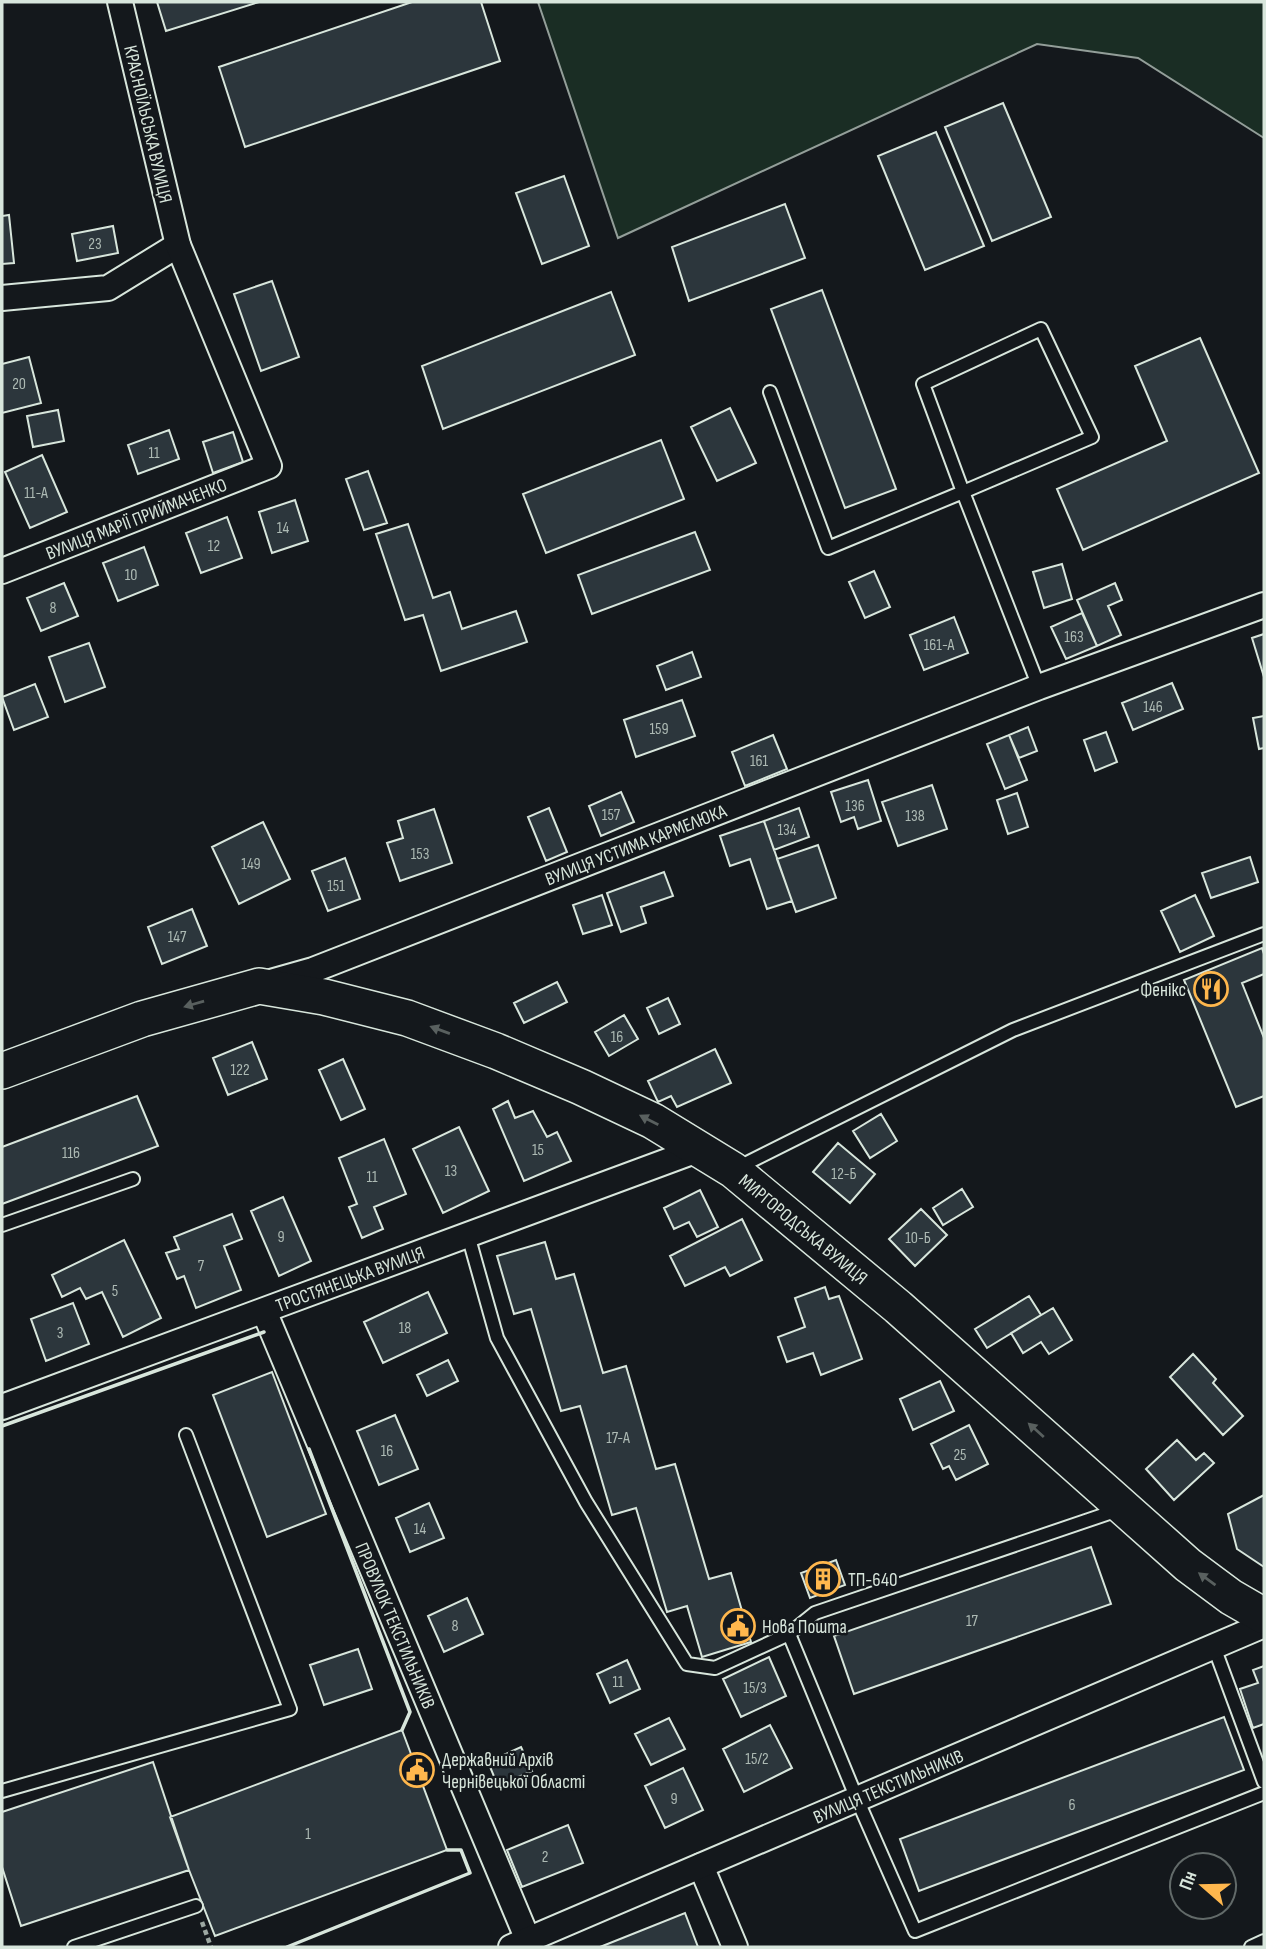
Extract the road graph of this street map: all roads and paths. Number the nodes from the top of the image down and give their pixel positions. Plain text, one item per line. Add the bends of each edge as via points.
1 (120, 2) edge
2 (178, 245) junction
3 (2, 298) edge
4 (770, 392) dead end
5 (269, 466) joint
6 (963, 492) junction
7 (2, 571) edge
8 (1264, 605) edge
9 (1039, 687) junction
10 (1264, 934) edge
11 (259, 986) junction
12 (2, 1071) edge
13 (700, 1149) junction
14 (733, 1170) junction
15 (133, 1179) dead end
16 (2, 1225) edge
17 (468, 1235) junction
18 (264, 1311) junction
19 (2, 1408) edge
20 (186, 1434) dead end
21 (1124, 1508) junction
22 (1264, 1616) edge
23 (1264, 1625) edge
24 (789, 1634) junction
25 (1214, 1647) junction
26 (1264, 1782) edge
27 (2, 1791) edge
28 (1264, 1793) edge
29 (857, 1800) junction
30 (701, 1866) junction
31 (196, 1906) dead end
32 (1264, 1941) edge
33 (519, 1944) edge
34 (74, 1947) edge
35 (735, 1947) edge
36 (1251, 1947) edge

1 - 2 street, КРАСНОЇЛЬСЬКА ВУЛИЦЯ
2 - 3 street via 108,288
2 - 5 street, КРАСНОЇЛЬСЬКА ВУЛИЦЯ
4 - 6 lane via 828,548
5 - 7 street, ВУЛИЦЯ МАРІЇ ПРИЙМАЧЕНКО
6 - 6 lane via 1092,437 1041,329 923,384
6 - 9 lane
8 - 9 street, ВУЛИЦЯ УСТИМА КАРМЕЛЮКА
9 - 11 street, ВУЛИЦЯ УСТИМА КАРМЕЛЮКА via 313,970
10 - 14 lane via 1013,1030
11 -> 12 main road, ВУЛИЦЯ УСТИМА КАРМЕЛЮКА via 142,1019
13 -> 11 main road, МИРГОРОДСЬКА ВУЛИЦЯ via 581,1087 407,1018
13 - 14 main road, МИРГОРОДСЬКА ВУЛИЦЯ
13 - 17 street, ТРОСТЯНЕЦЬКА ВУЛИЦЯ
21 -> 14 main road, МИРГОРОДСЬКА ВУЛИЦЯ via 898,1307
15 - 16 lane
17 - 18 street, ТРОСТЯНЕЦЬКА ВУЛИЦЯ
17 - 24 lane via 497,1338 586,1502 687,1664 715,1668
18 - 19 street, ТРОСТЯНЕЦЬКА ВУЛИЦЯ
18 - 33 street, ПРОВУЛОК ТЕКСТИЛЬНИКІВ
20 - 27 lane via 290,1709
22 -> 21 main road, МИРГОРОДСЬКА ВУЛИЦЯ via 1188,1565
21 - 24 lane via 815,1613
23 - 25 street, ВУЛИЦЯ ТЕКСТИЛЬНИКІВ
24 - 29 lane
25 - 26 lane
25 - 29 street, ВУЛИЦЯ ТЕКСТИЛЬНИКІВ
28 - 29 lane via 915,1931
29 - 30 street, ВУЛИЦЯ ТЕКСТИЛЬНИКІВ
30 - 33 street, ВУЛИЦЯ ТЕКСТИЛЬНИКІВ
30 - 35 street
31 - 34 lane
32 - 36 lane

